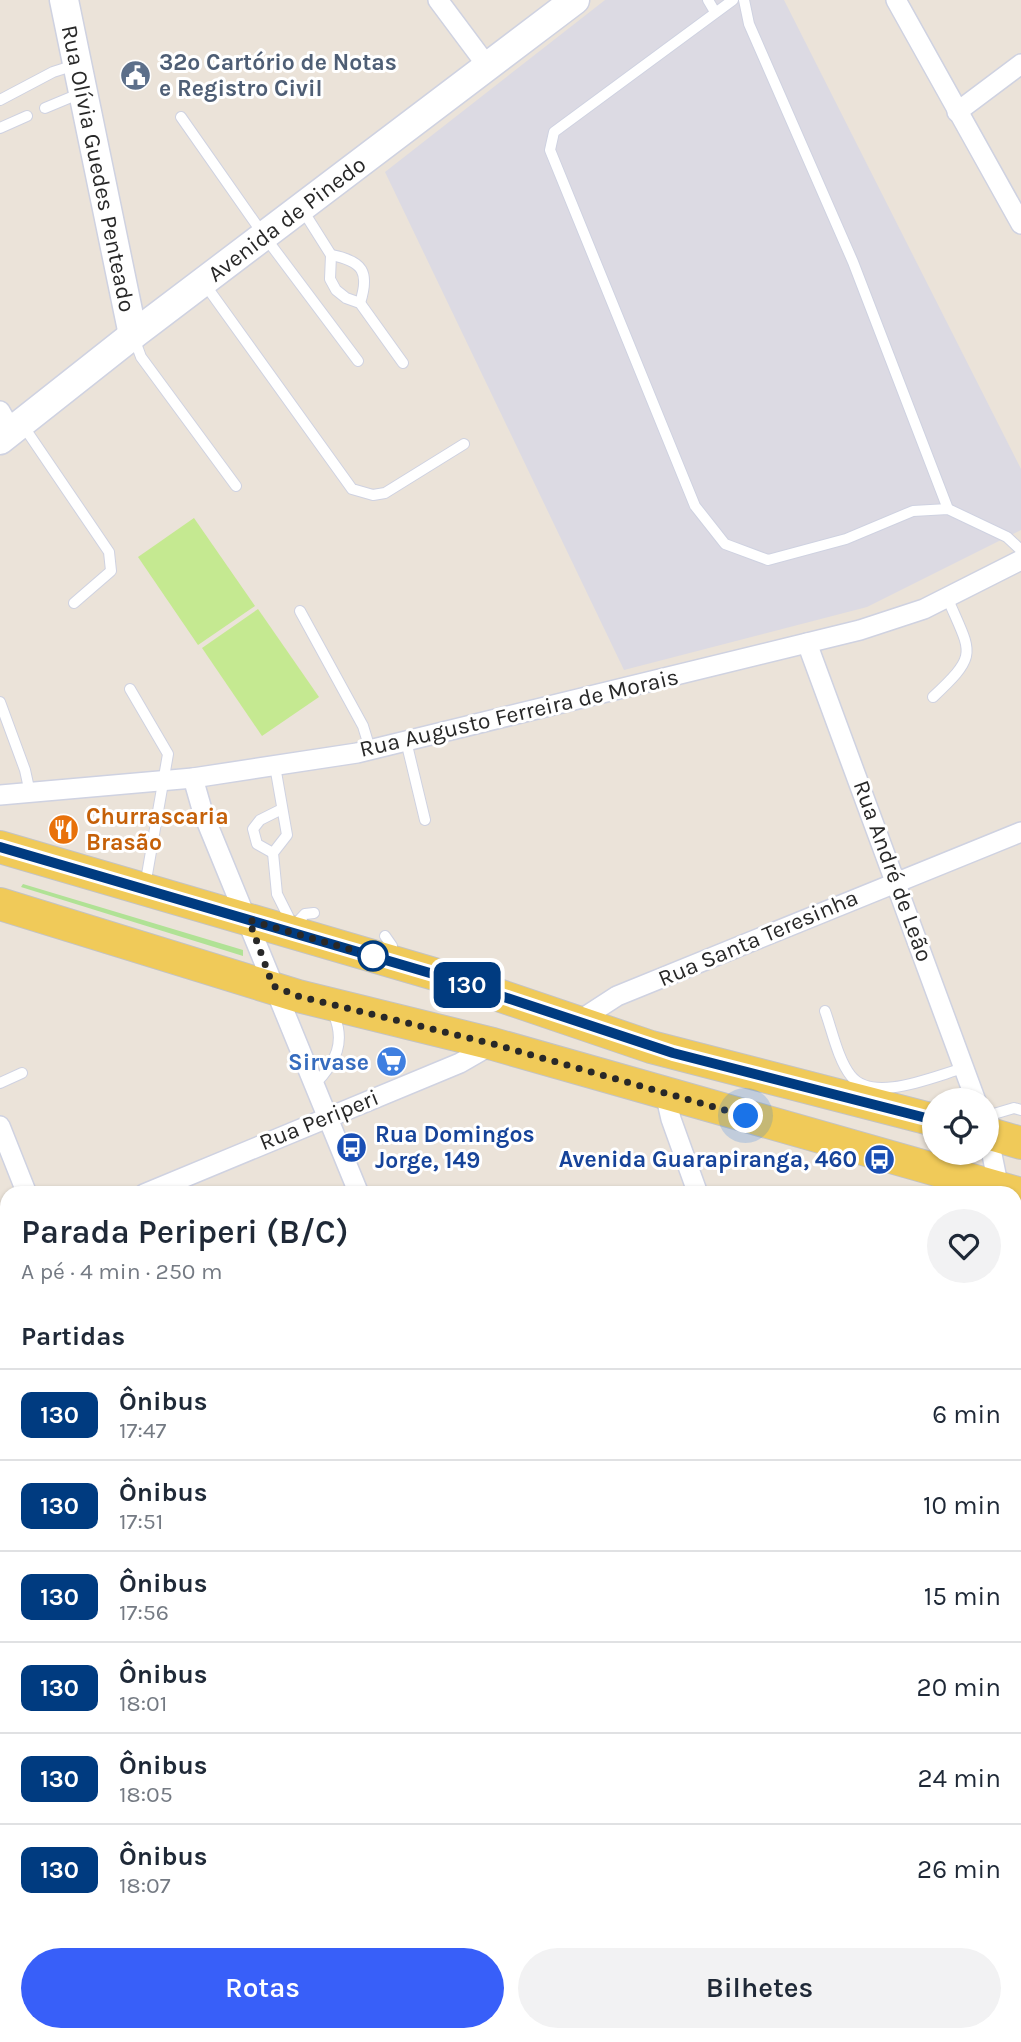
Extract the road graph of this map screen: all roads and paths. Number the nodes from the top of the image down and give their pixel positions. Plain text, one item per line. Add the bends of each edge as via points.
1 (64, 0) edge
2 (438, 0) edge
3 (575, 0) edge
4 (708, 0) edge
5 (744, 0) edge
6 (897, 0) edge
7 (728, 1) edge
8 (715, 12) junction
9 (78, 64) junction
10 (1021, 64) edge
11 (488, 67) junction
12 (85, 91) junction
13 (0, 100) edge
14 (45, 108) dead end
15 (957, 112) junction
16 (27, 116) dead end
17 (181, 117) dead end
18 (0, 128) edge
19 (302, 209) junction
20 (1021, 224) edge
21 (265, 237) junction
22 (331, 255) junction
23 (204, 283) junction
24 (360, 303) junction
25 (133, 335) junction
26 (358, 360) dead end
27 (403, 363) dead end
28 (8, 427) edge
29 (464, 444) dead end
30 (236, 486) dead end
31 (948, 509) junction
32 (1021, 550) edge
33 (1021, 560) edge
34 (947, 597) junction
35 (74, 603) dead end
36 (300, 611) dead end
37 (807, 643) junction
38 (130, 689) dead end
39 (933, 697) dead end
40 (0, 702) edge
41 (406, 741) junction
42 (370, 749) junction
43 (275, 766) junction
44 (193, 778) junction
45 (164, 780) junction
46 (30, 793) junction
47 (0, 796) edge
48 (282, 809) junction
49 (425, 820) dead end
50 (1021, 832) edge
51 (0, 847) edge
52 (273, 853) junction
53 (897, 881) junction
54 (144, 889) junction
55 (0, 904) edge
56 (314, 913) dead end
57 (249, 920) junction
58 (291, 929) junction
59 (273, 986) junction
60 (328, 1004) junction
61 (825, 1010) dead end
62 (576, 1022) junction
63 (493, 1044) junction
64 (965, 1068) junction
65 (22, 1073) dead end
66 (0, 1083) edge
67 (314, 1084) junction
68 (972, 1088) edge
69 (665, 1093) junction
70 (1021, 1110) edge
71 (328, 1117) junction
72 (922, 1117) edge
73 (999, 1119) edge
74 (0, 1126) edge
75 (999, 1133) edge
76 (1021, 1143) edge
77 (989, 1165) edge
78 (24, 1186) edge
79 (163, 1186) edge
80 (356, 1186) edge
81 (695, 1186) edge
82 (977, 1186) edge
83 (990, 1186) edge

1 - 9 street, Rua Olívia Guedes Penteado
2 - 11 street
3 - 11 street, Avenida de Pinedo
4 - 8 lane
5 - 31 lane via 749,24 853,262
6 - 15 street
7 - 8 lane
8 - 31 lane via 554,132 550,150 695,506 725,544 768,560 846,539 914,511
9 - 12 street, Rua Olívia Guedes Penteado
9 - 13 lane
10 - 15 street
11 - 19 street, Avenida de Pinedo
12 - 14 lane
12 - 25 street, Rua Olívia Guedes Penteado
15 - 20 street
16 - 18 lane
17 - 21 lane
19 - 21 street, Avenida de Pinedo
19 - 22 lane
21 - 23 street, Avenida de Pinedo
21 - 26 lane
22 - 24 lane via 330,279 346,298
22 - 24 lane via 354,261 365,276
23 - 25 street, Avenida de Pinedo
23 - 29 lane via 352,489 385,493
24 - 27 lane
25 - 28 street, Avenida de Pinedo
25 - 30 lane via 141,357
28 - 35 lane via 109,552 111,572
31 - 32 lane via 1007,537
33 - 34 street, Rua Augusto Ferreira de Morais
34 - 37 street, Rua Augusto Ferreira de Morais via 860,630
34 - 39 lane via 967,658 964,668
36 - 42 lane via 363,726
37 - 41 street, Rua Augusto Ferreira de Morais
37 - 53 street, Rua André de Leão
38 - 45 lane via 168,754
40 - 46 lane
41 - 42 street, Rua Augusto Ferreira de Morais
41 - 49 lane
42 - 43 street, Rua Augusto Ferreira de Morais
43 - 44 street, Rua Augusto Ferreira de Morais
43 - 48 lane
44 - 45 street, Rua Augusto Ferreira de Morais
44 - 57 street via 203,813
45 - 46 street, Rua Augusto Ferreira de Morais
45 - 54 lane
46 - 47 street, Rua Augusto Ferreira de Morais
48 - 52 lane via 286,835
48 - 52 lane via 253,829 257,845
50 - 53 street, Rua Santa Teresinha
51 - 54 main road
52 - 58 lane via 278,894
53 - 62 street, Rua Santa Teresinha via 617,996
53 - 64 street, Rua André de Leão
54 - 57 main road
55 - 59 main road
56 - 58 lane via 305,914
57 - 58 main road
57 - 59 street
58 - 62 main road via 389,949
59 - 60 main road
59 - 67 street
60 - 63 main road
60 - 67 lane via 340,1041 330,1069
61 - 64 lane via 849,1075 860,1083 896,1088
62 - 72 main road via 717,1066
63 - 69 main road
63 - 71 street, Rua Periperi via 460,1063
64 - 68 street, Rua André de Leão
65 - 66 lane
67 - 71 street
69 - 81 street
69 - 82 main road
70 - 73 lane via 1014,1108
71 - 79 street, Rua Periperi
71 - 80 street
74 - 78 street
75 - 76 main road
77 - 83 street

